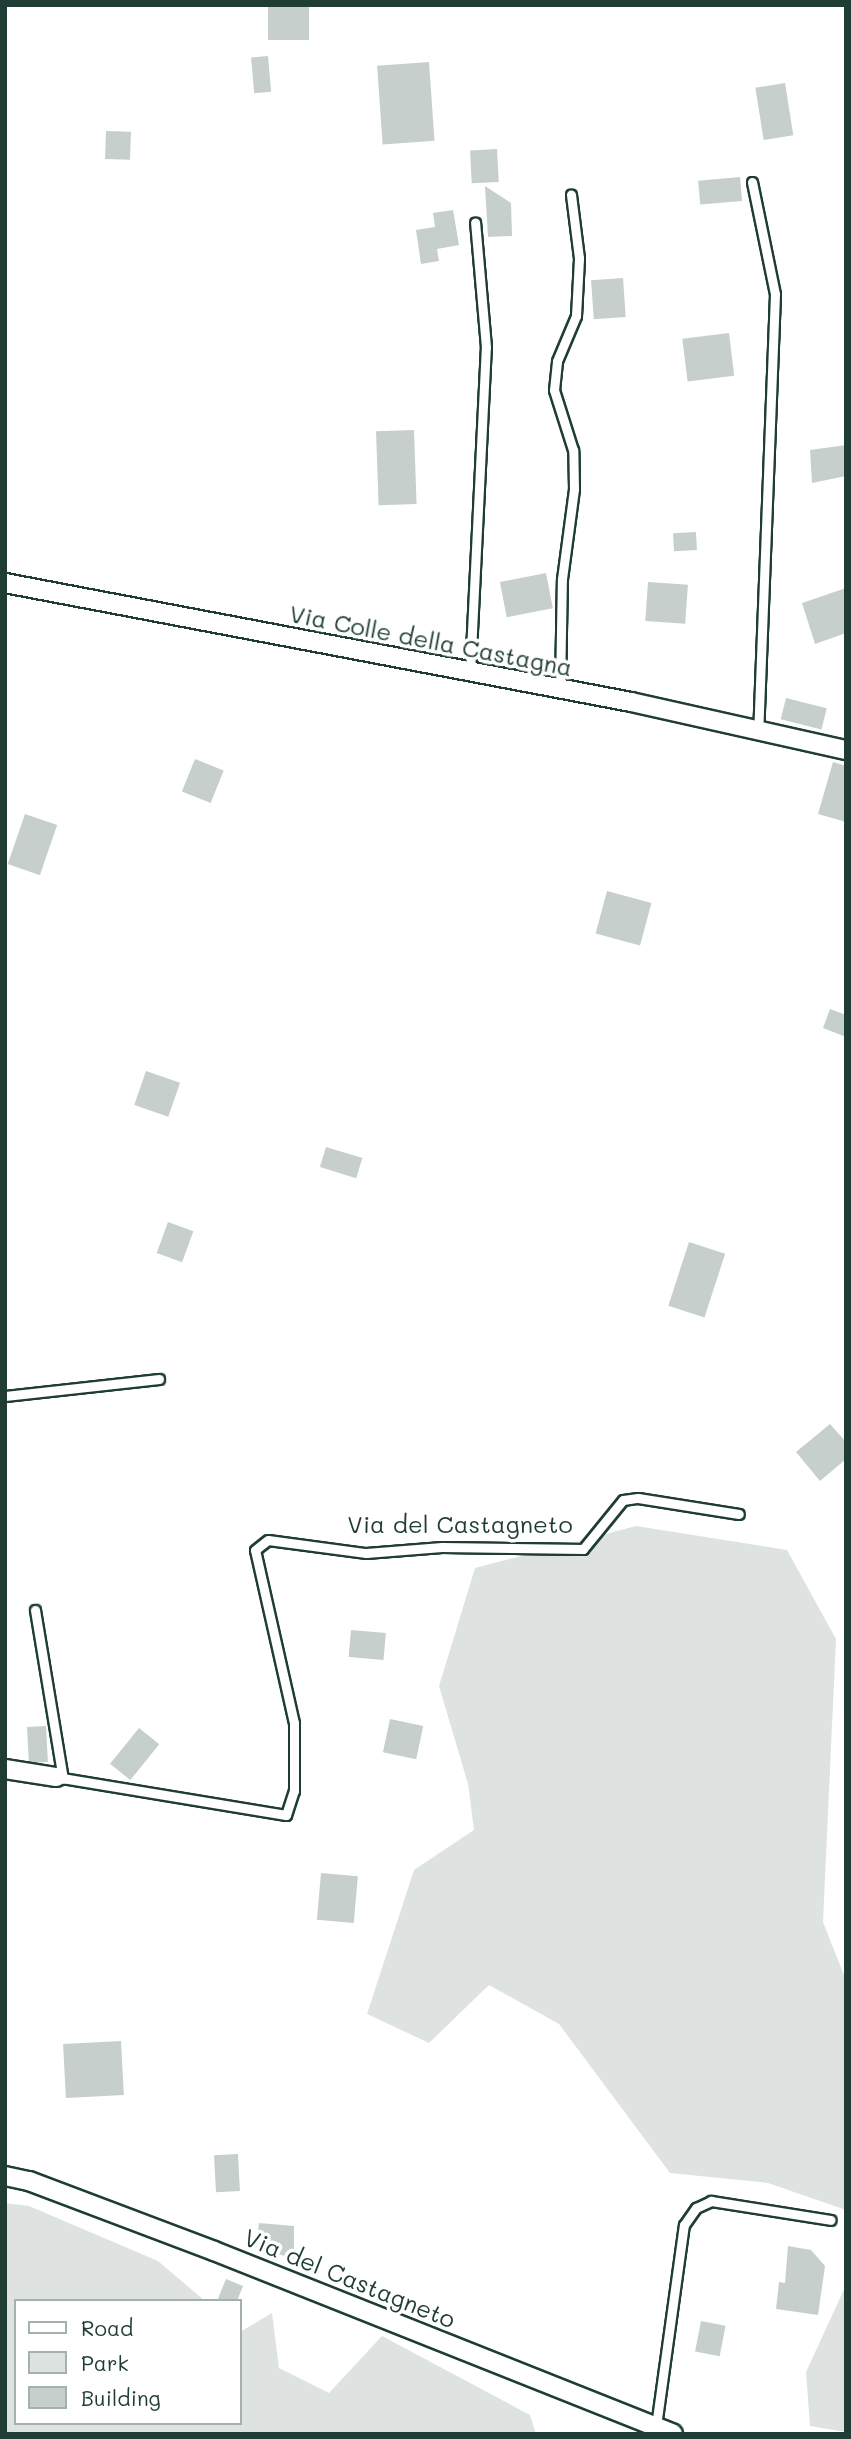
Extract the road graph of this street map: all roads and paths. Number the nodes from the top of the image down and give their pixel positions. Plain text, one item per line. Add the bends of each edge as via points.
1 (752, 182) dead end
2 (571, 195) dead end
3 (475, 222) dead end
4 (5, 583) edge
5 (470, 673) junction
6 (559, 689) junction
7 (758, 730) junction
8 (846, 750) edge
9 (159, 1379) dead end
10 (5, 1396) edge
11 (739, 1514) dead end
12 (36, 1610) dead end
13 (5, 1769) edge
14 (60, 1778) junction
15 (5, 2176) edge
16 (831, 2220) dead end
17 (656, 2426) junction
18 (673, 2434) edge

1 - 7 lane via 775,294
2 - 6 lane via 579,258 576,316 557,360 554,390 573,450 574,489 562,579
3 - 5 lane via 486,347
4 - 5 street, Via Colle della Castagna
5 - 6 street, Via Colle della Castagna
6 - 7 street, Via Colle della Castagna
7 - 8 street, Via Colle della Castagna
9 - 10 lane
11 - 14 lane, Via del Castagneto via 638,1498 624,1500 583,1549 442,1547 366,1553 268,1540 255,1550 294,1723 294,1791 286,1815
12 - 14 lane
13 - 14 street, Via del Castagneto
15 - 17 street, Via del Castagneto via 214,2250
16 - 17 lane via 711,2201 696,2208 684,2225
17 - 18 street, Via del Castagneto

